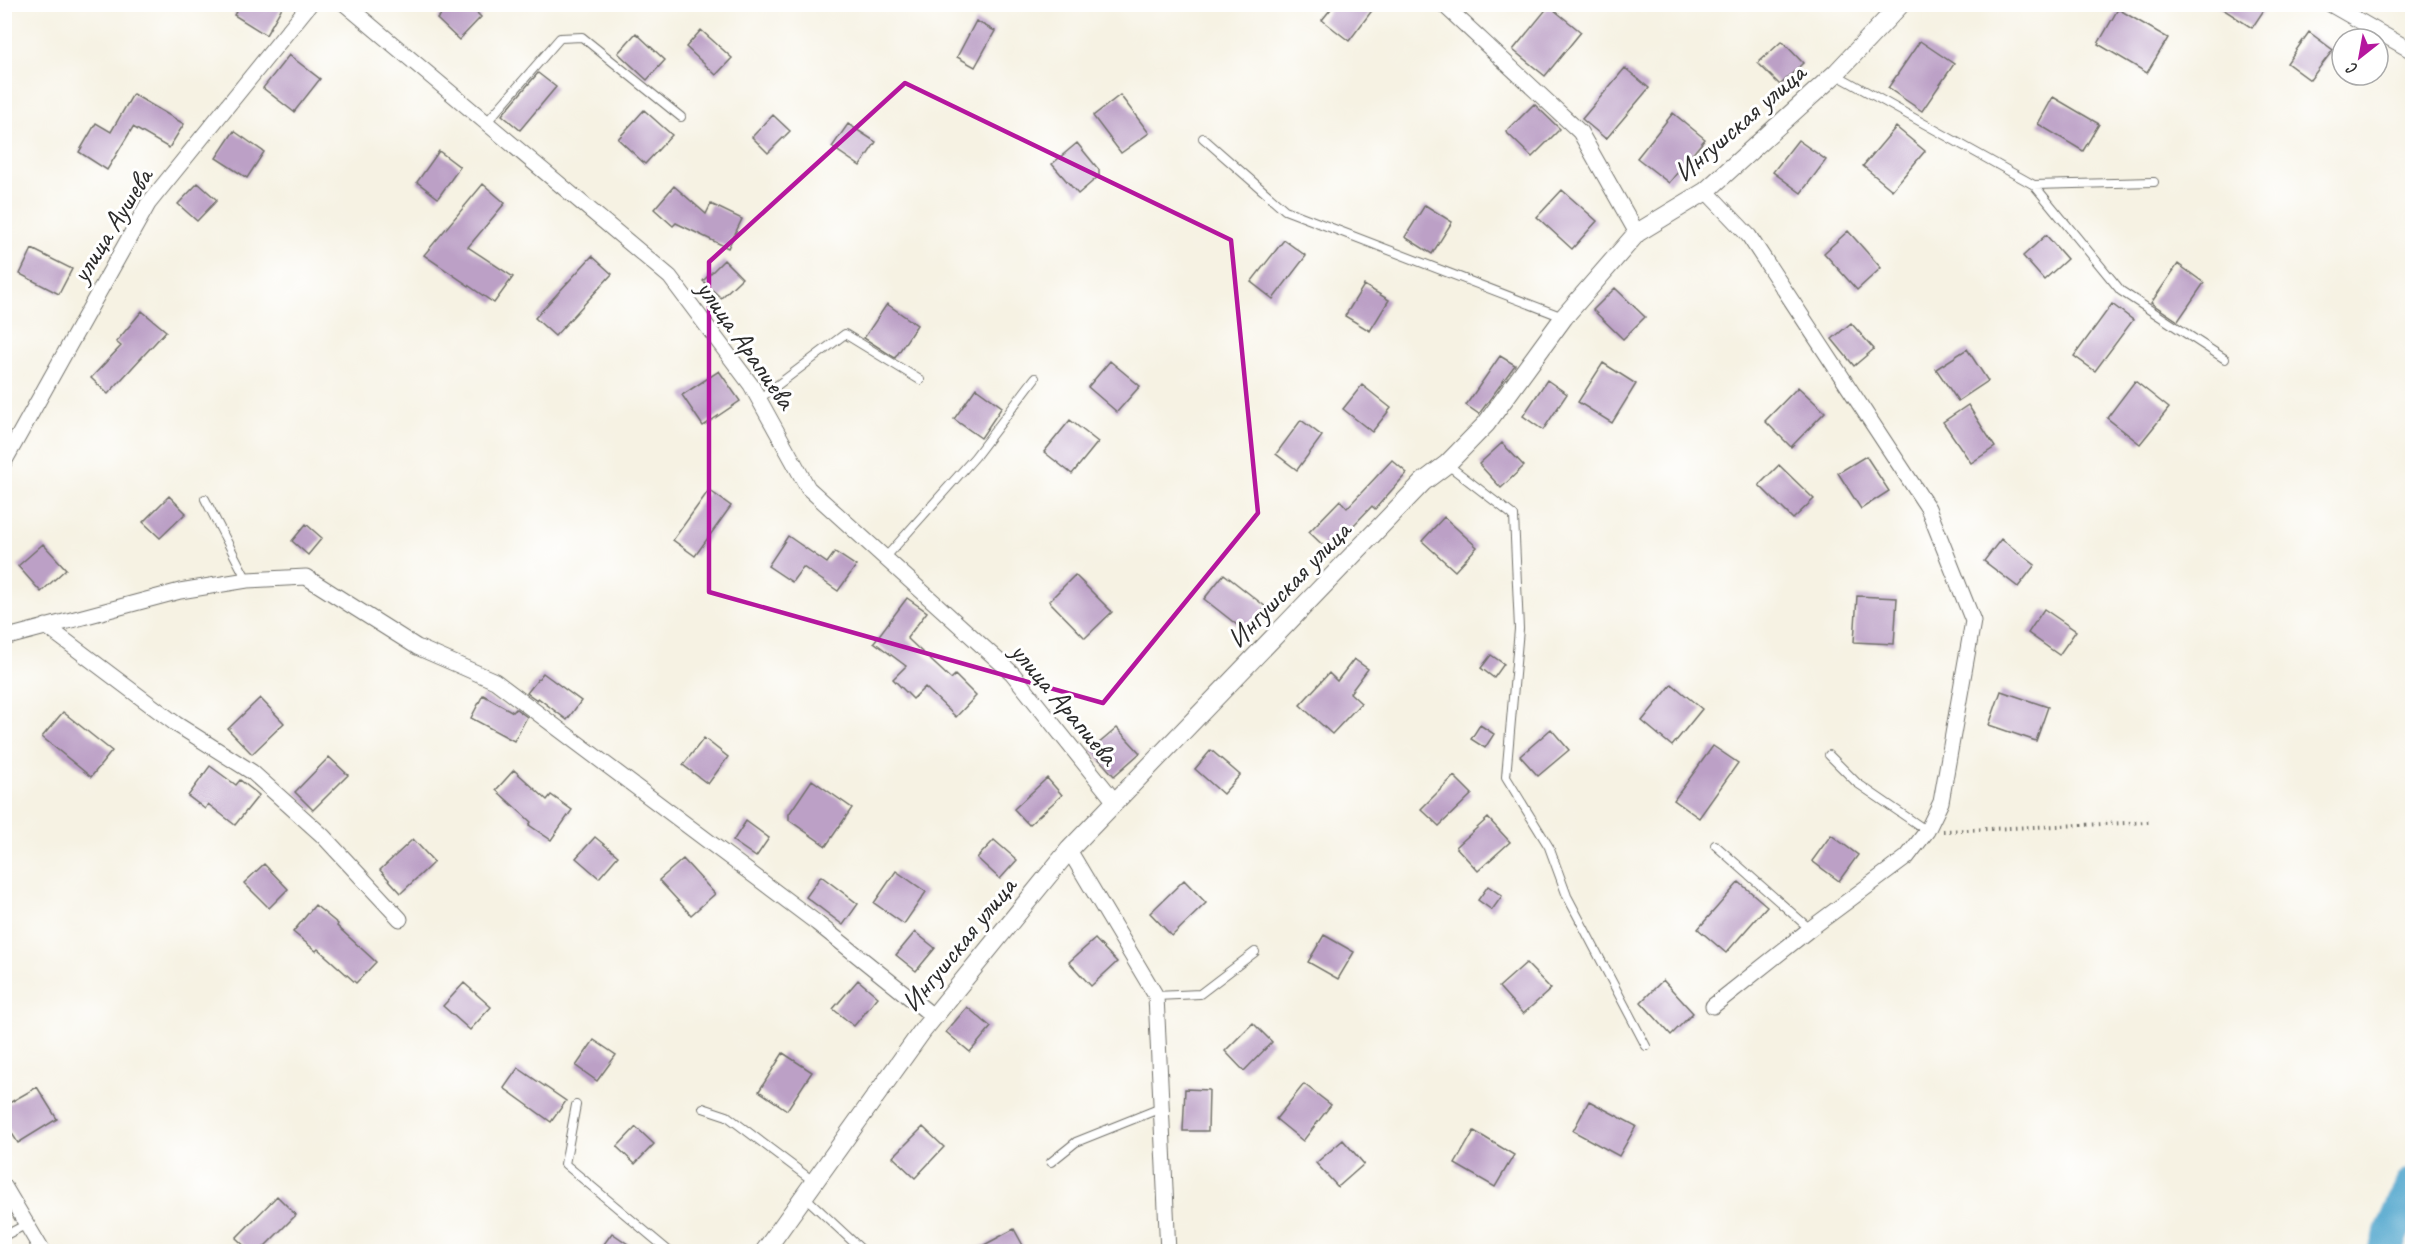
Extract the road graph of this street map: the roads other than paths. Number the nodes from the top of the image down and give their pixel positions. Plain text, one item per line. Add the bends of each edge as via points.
1 (310, 4) edge
2 (345, 4) edge
3 (1443, 4) edge
4 (1901, 4) edge
5 (2330, 4) edge
6 (2412, 51) edge
7 (1835, 74) junction
8 (681, 117) dead end
9 (486, 123) junction
10 (1203, 138) dead end
11 (2154, 182) dead end
12 (2034, 185) junction
13 (1706, 191) junction
14 (1637, 233) junction
15 (1564, 318) junction
16 (2225, 359) dead end
17 (1035, 378) dead end
18 (920, 380) dead end
19 (759, 399) junction
20 (4, 462) edge
21 (1448, 464) junction
22 (205, 500) dead end
23 (885, 558) junction
24 (247, 580) junction
25 (46, 626) junction
26 (4, 638) edge
27 (1829, 756) dead end
28 (1116, 803) junction
29 (1927, 831) junction
30 (1715, 845) dead end
31 (1069, 850) junction
32 (400, 919) dead end
33 (1810, 929) junction
34 (1255, 952) dead end
35 (1156, 996) junction
36 (1713, 1006) dead end
37 (934, 1017) junction
38 (1646, 1046) dead end
39 (576, 1105) dead end
40 (703, 1108) dead end
41 (1161, 1108) junction
42 (1051, 1162) dead end
43 (4, 1186) edge
44 (808, 1188) junction
45 (27, 1224) junction
46 (4, 1236) edge
47 (43, 1251) edge
48 (670, 1251) edge
49 (764, 1251) edge
50 (864, 1251) edge
51 (1168, 1251) edge

1 - 20 street, улица Аушева via 148,204
2 - 9 street, улица Арапиева
3 - 14 street via 1580,132
4 - 7 street, Ингушская улица
5 - 6 street
7 - 12 lane
7 - 13 street, Ингушская улица
8 - 9 lane via 582,37 560,38
9 - 19 street, улица Арапиева via 670,277
10 - 15 lane via 1285,210
11 - 12 lane
12 - 16 lane via 2121,291
13 - 14 street, Ингушская улица
13 - 29 street via 1749,236 1928,508 1973,621 1941,802
14 - 15 street, Ингушская улица
15 - 21 street, Ингушская улица via 1486,424
17 - 23 lane via 975,457
18 - 19 lane via 845,334
19 - 23 street, улица Арапиева via 808,488
21 - 28 street, Ингушская улица via 1423,482
21 - 38 lane via 1514,516 1519,629 1506,777 1549,847 1567,896
22 - 24 lane
23 - 28 street, улица Арапиева via 1012,673
24 - 25 street via 180,591
24 - 37 street via 306,577 417,647 495,681 817,923
25 - 26 street
25 - 32 street via 176,724 252,772 323,836
27 - 29 lane via 1857,783
28 - 31 street, Ингушская улица
29 - 33 street via 1907,857
30 - 33 lane
31 - 35 street
31 - 37 street, Ингушская улица
33 - 36 street
34 - 35 lane via 1200,994
35 - 41 street
37 - 44 street, Ингушская улица
39 - 48 lane via 565,1164
40 - 44 lane via 727,1116
41 - 42 lane via 1076,1142
41 - 51 street
43 - 45 street
44 - 49 street, Ингушская улица
44 - 50 lane
45 - 46 lane
45 - 47 street

